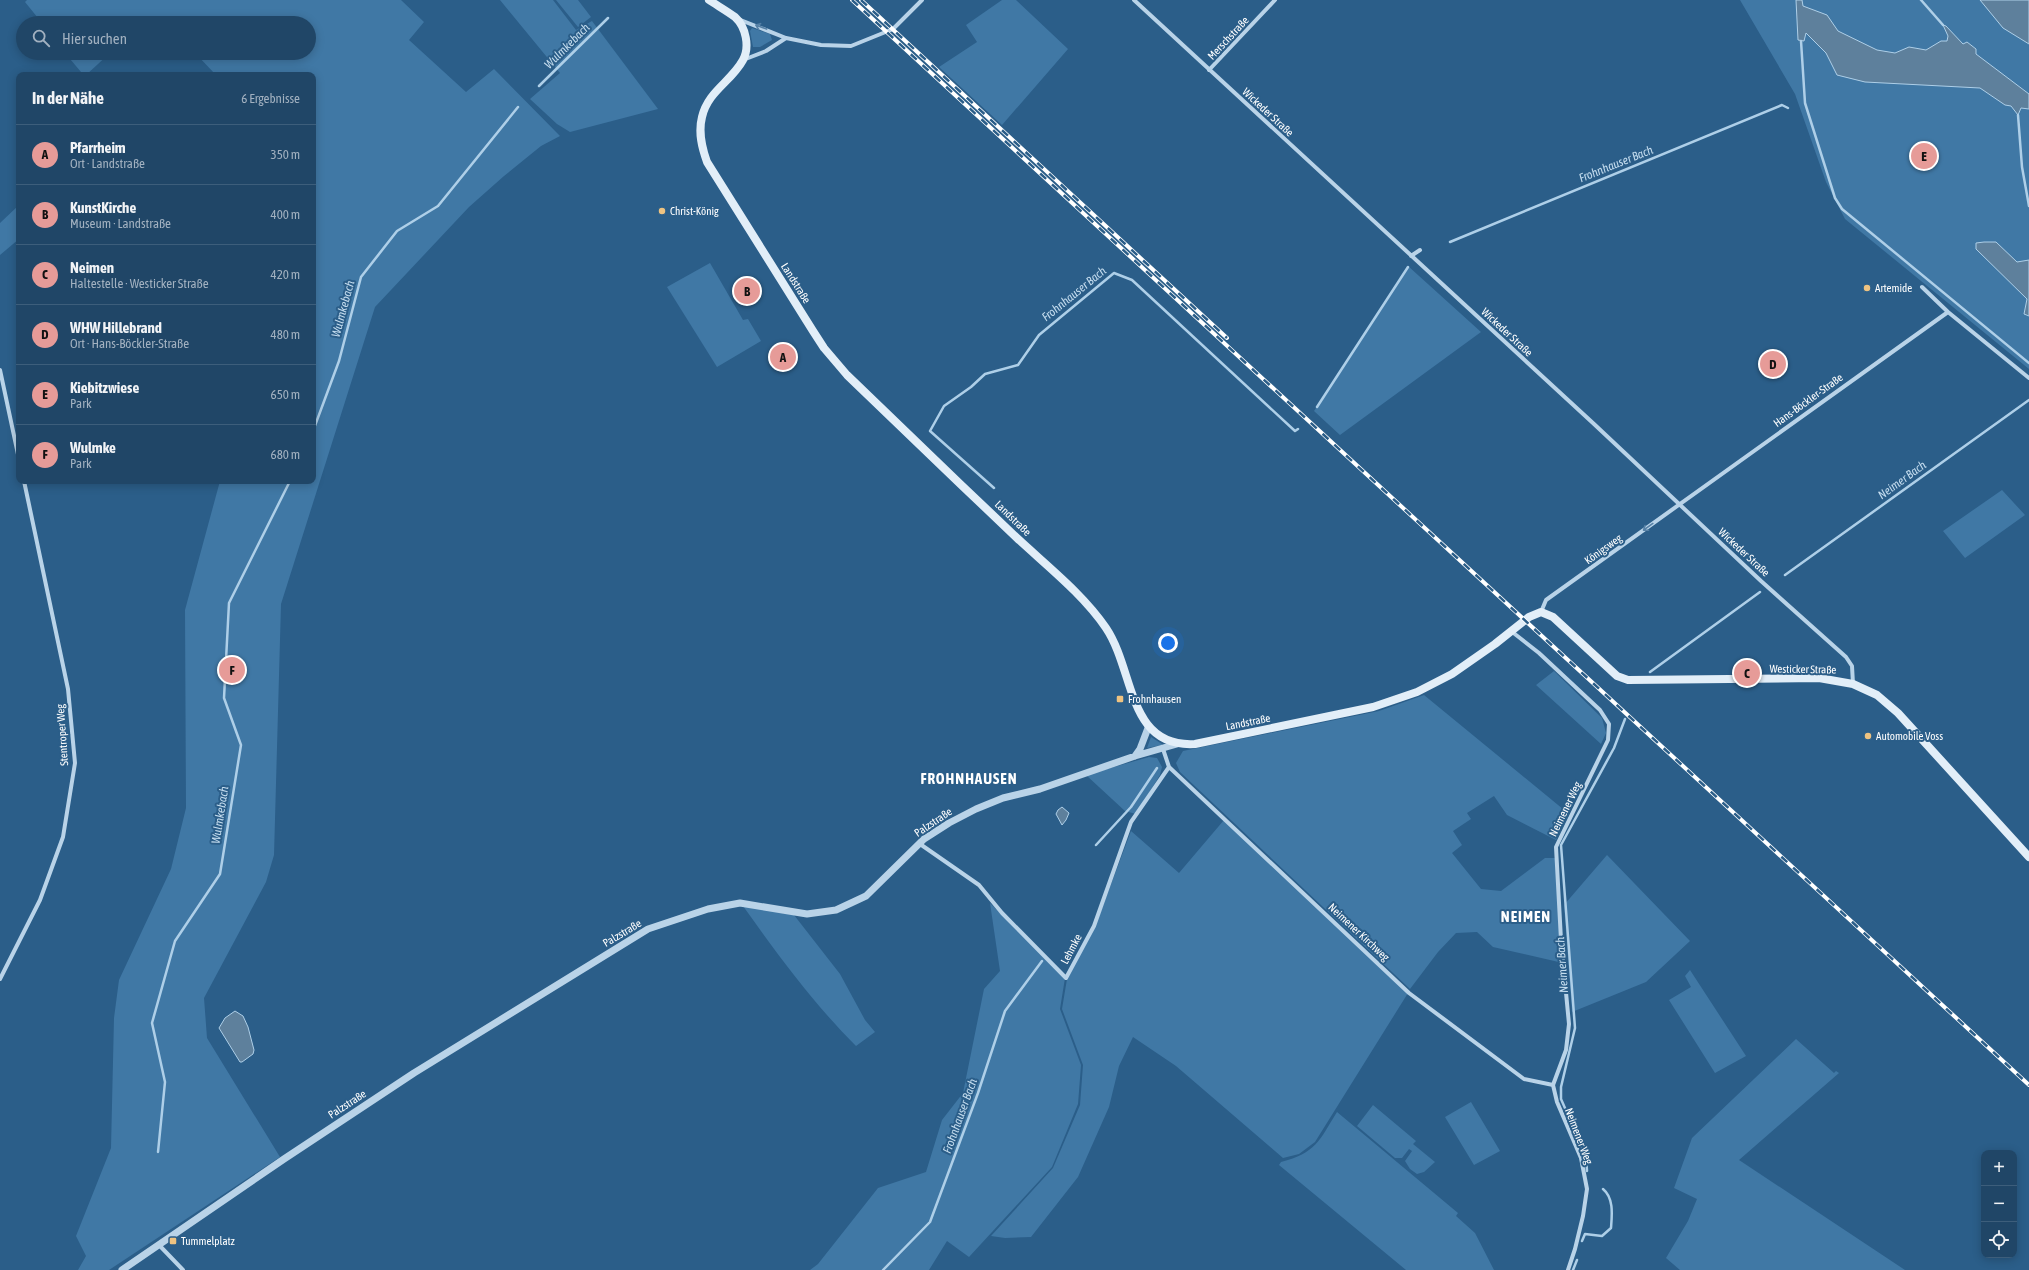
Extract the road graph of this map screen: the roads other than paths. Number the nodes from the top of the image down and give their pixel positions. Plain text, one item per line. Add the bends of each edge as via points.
1 (709, 0) edge
2 (922, 0) edge
3 (1134, 0) edge
4 (1276, 0) edge
5 (735, 18) junction
6 (786, 38) junction
7 (743, 60) junction
8 (1209, 70) junction
9 (1420, 250) dead end
10 (1411, 256) junction
11 (1922, 287) dead end
12 (1948, 312) junction
13 (0, 370) edge
14 (2029, 378) edge
15 (16, 445) edge
16 (25, 484) edge
17 (1680, 504) junction
18 (1541, 612) junction
19 (1511, 631) junction
20 (1853, 684) junction
21 (1148, 728) junction
22 (1177, 744) junction
23 (1163, 748) junction
24 (1135, 756) junction
25 (1168, 767) junction
26 (920, 844) junction
27 (2029, 857) edge
28 (0, 979) edge
29 (1553, 1085) junction
30 (158, 1244) junction
31 (122, 1270) edge
32 (183, 1270) edge
33 (1568, 1270) edge

1 - 5 main road
2 - 6 street via 893,29 851,46 821,45
3 - 8 street, Wickeder Straße
4 - 8 street, Merschstraße
6 -> 5 street
5 - 7 main road via 746,36
6 - 7 street via 766,51
7 - 21 main road, Landstraße via 715,91 702,117 702,146 711,168 813,331 842,370 1071,589 1102,623 1116,646
8 - 10 street, Wickeder Straße
9 - 10 street
10 - 17 street, Wickeder Straße
11 - 12 street
12 - 14 street
12 - 17 street, Hans-Böckler-Straße
13 - 15 street
16 - 28 street, Stentroper Weg via 68,689 75,763 63,837 40,900
17 -> 18 street, Königsweg via 1546,600
17 - 20 street, Wickeder Straße via 1846,657 1852,666
18 - 19 main road, Landstraße via 1529,617
18 - 20 main road, Westicker Straße via 1553,617 1616,676 1628,680 1819,678
19 - 22 main road, Landstraße via 1452,674 1417,692 1367,708 1195,744
19 - 29 street, Neimener Weg via 1600,710 1609,724 1610,732 1556,847 1569,1024 1566,1050
20 - 27 main road, Westicker Straße via 1877,695 1898,713
21 - 22 main road, Landstraße via 1160,737
21 - 24 street
22 - 23 street, Palzstraße
23 - 24 street, Palzstraße
23 - 25 street
24 - 26 street, Palzstraße via 1040,789 1003,798 949,823
25 - 26 street, Lehmke via 1131,822 1094,926 1066,978 1002,913 979,885
25 - 29 street, Neimener Kirchweg via 1409,993 1524,1079
26 - 30 street, Palzstraße via 866,896 836,910 807,914 740,903 708,909 648,929 414,1073
29 - 33 street, Neimener Weg via 1557,1102 1581,1158 1587,1189 1582,1222
30 - 31 street, Palzstraße
30 - 32 street

